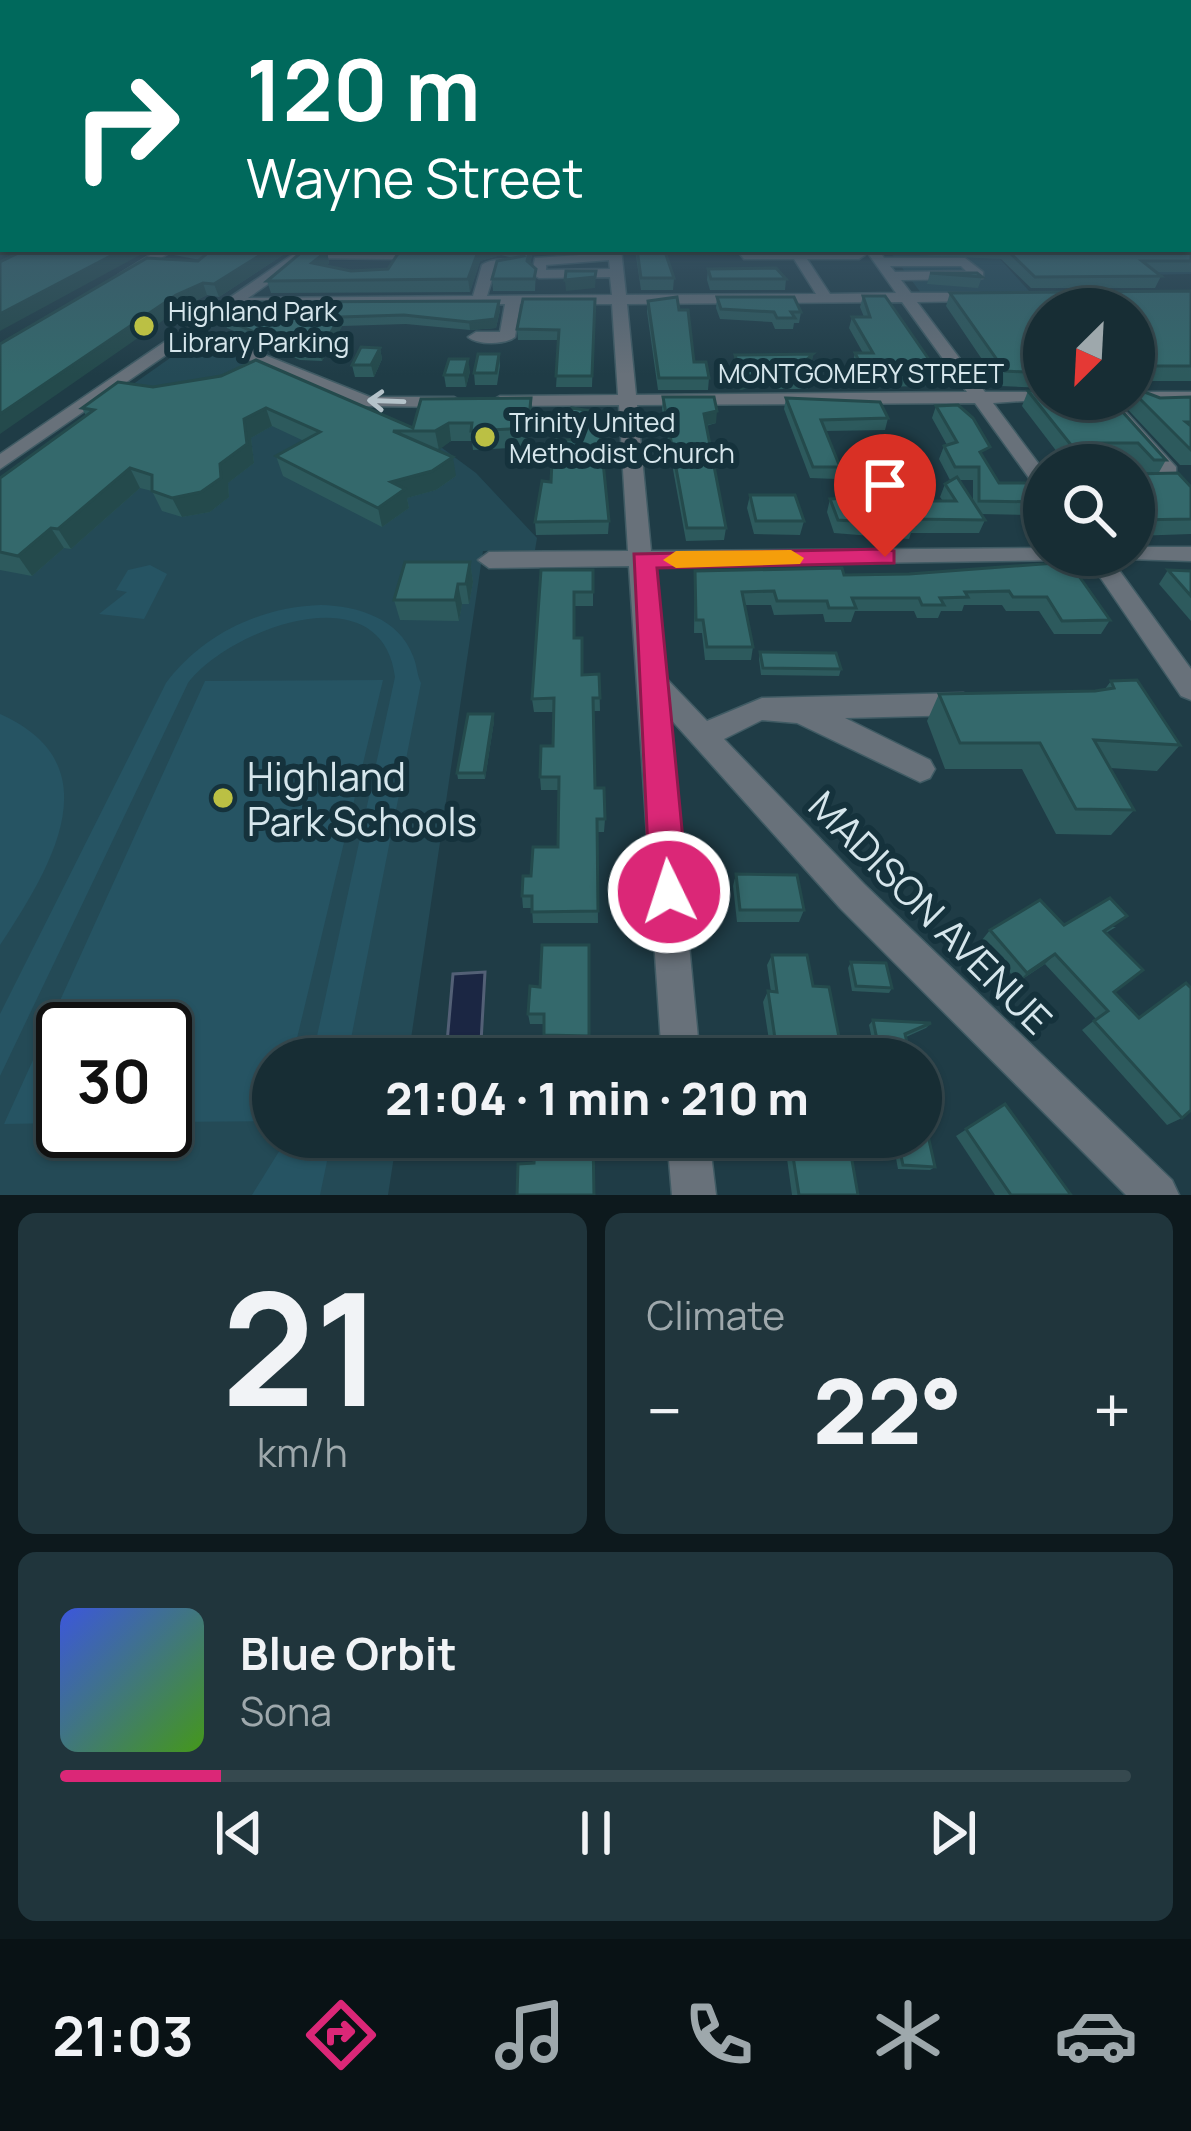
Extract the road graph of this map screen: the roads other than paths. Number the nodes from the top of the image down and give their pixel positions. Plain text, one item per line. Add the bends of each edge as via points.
1 (143, 264) edge
2 (287, 264) edge
3 (540, 264) edge
4 (595, 264) edge
5 (616, 264) edge
6 (804, 264) edge
7 (840, 264) edge
8 (879, 264) edge
9 (967, 264) edge
10 (514, 265) edge
11 (891, 276) junction
12 (107, 285) edge
13 (1000, 297) edge
14 (825, 298) junction
15 (865, 298) junction
16 (906, 298) junction
17 (479, 300) junction
18 (513, 300) junction
19 (619, 300) junction
20 (231, 302) junction
21 (189, 329) junction
22 (476, 337) dead end
23 (1023, 397) edge
24 (1155, 397) edge
25 (1191, 397) edge
26 (979, 398) junction
27 (628, 401) junction
28 (1123, 420) edge
29 (1023, 457) edge
30 (0, 463) edge
31 (1169, 470) edge
32 (1155, 554) edge
33 (1191, 554) edge
34 (1023, 555) edge
35 (489, 560) dead end
36 (643, 560) junction
37 (1111, 576) edge
38 (653, 682) junction
39 (1191, 688) edge
40 (981, 704) edge
41 (791, 708) junction
42 (701, 734) junction
43 (920, 769) dead end
44 (679, 1038) edge
45 (690, 1158) edge
46 (694, 1195) edge
47 (1156, 1195) edge

1 - 12 street
2 - 20 street
3 - 4 street via 539,274
5 - 19 street
6 - 14 street
7 - 15 street
8 - 11 street
9 - 11 street via 978,275
10 - 17 street via 489,265
11 - 16 street
13 - 16 street
14 - 15 street
14 - 19 street
15 - 16 street
16 - 26 street
17 - 18 street
17 - 20 street
18 - 19 street
18 - 22 street via 506,337
19 - 27 street
20 - 21 street
27 -> 21 street, MONTGOMERY STREET via 368,402
21 - 30 street
23 - 26 street, MONTGOMERY STREET
24 - 25 street
26 - 27 street, MONTGOMERY STREET
26 - 29 street
27 - 36 street
28 - 31 street
32 - 33 street
34 - 36 street
35 - 36 street
36 - 38 street
37 - 39 street
38 - 42 street, MADISON AVENUE
38 - 44 street
40 - 41 street
41 - 42 street via 764,708
41 - 43 street
42 - 47 street, MADISON AVENUE via 894,940
45 - 46 street

